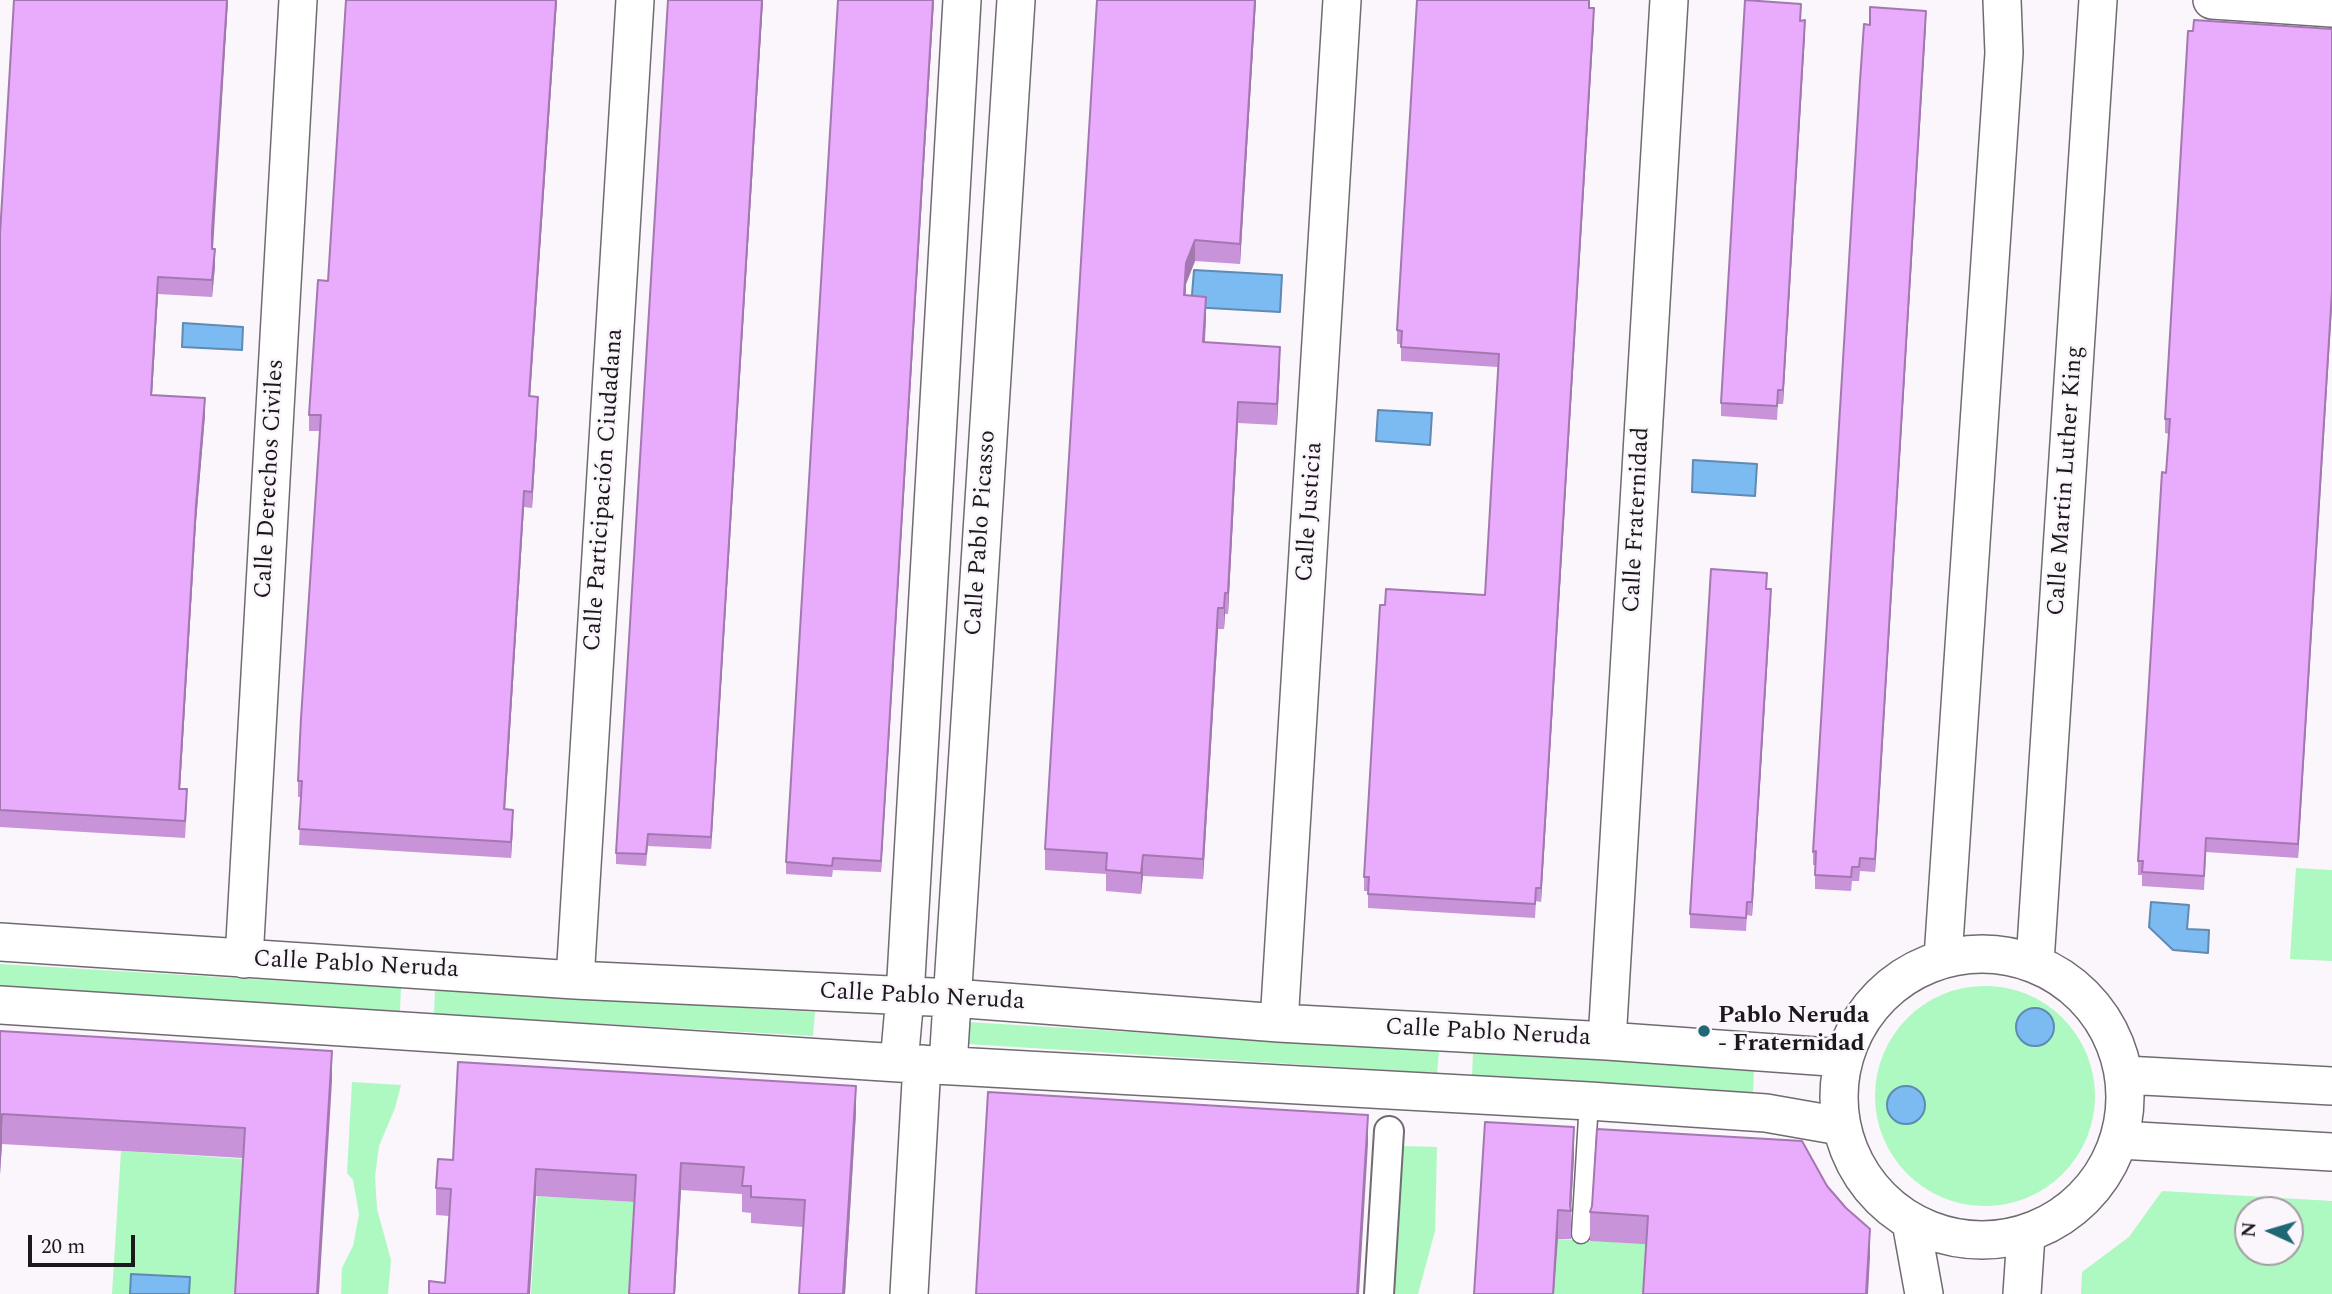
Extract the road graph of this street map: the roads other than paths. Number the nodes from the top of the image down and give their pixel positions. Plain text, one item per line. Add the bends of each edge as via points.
1 (298, 0) edge
2 (635, 0) edge
3 (962, 0) edge
4 (1016, 0) edge
5 (1342, 0) edge
6 (1669, 0) edge
7 (2003, 0) edge
8 (2098, 0) edge
9 (2212, 0) edge
10 (2332, 8) edge
11 (0, 942) edge
12 (1943, 958) junction
13 (244, 959) junction
14 (2035, 962) junction
15 (575, 980) junction
16 (905, 996) junction
17 (953, 998) junction
18 (0, 1006) edge
19 (1279, 1023) junction
20 (1607, 1041) junction
21 (1844, 1058) junction
22 (923, 1064) junction
23 (2125, 1075) junction
24 (2332, 1086) edge
25 (1589, 1101) junction
26 (1840, 1126) junction
27 (1389, 1131) dead end
28 (2120, 1140) junction
29 (2332, 1152) edge
30 (1911, 1222) junction
31 (1581, 1234) dead end
32 (2026, 1235) junction
33 (909, 1294) edge
34 (1380, 1294) edge
35 (1924, 1294) edge
36 (2022, 1294) edge

1 - 13 street, Calle Derechos Civiles
2 - 15 street, Calle Participación Ciudadana
3 - 16 street, Calle Pablo Picasso
4 - 17 street, Calle Pablo Picasso
5 - 19 street, Calle Justicia
6 - 20 street, Calle Fraternidad
7 - 12 street via 2004,53
8 - 14 street, Calle Martin Luther King
9 - 10 street
11 - 13 street, Calle Pablo Neruda
12 - 14 street via 1990,953
12 - 21 street via 1910,972 1881,995
13 - 15 street, Calle Pablo Neruda
14 - 23 street via 2066,977 2095,1007
15 - 16 street, Calle Pablo Neruda
16 - 17 street, Calle Pablo Neruda
16 - 22 street, Calle Pablo Picasso
17 - 19 street, Calle Pablo Neruda
17 - 22 street, Calle Pablo Picasso
18 - 22 street
19 - 20 street, Calle Pablo Neruda
20 - 21 street, Calle Pablo Neruda
21 - 26 street
22 - 25 street
22 - 33 street, Calle Pablo Picasso
23 - 24 street
23 - 28 street
25 - 26 street via 1766,1113
25 - 31 lane
26 - 30 street via 1864,1178
27 - 34 street
28 - 29 street
28 - 32 street via 2084,1199
30 - 32 street via 1967,1241 2000,1244
30 - 35 street
32 - 36 street

